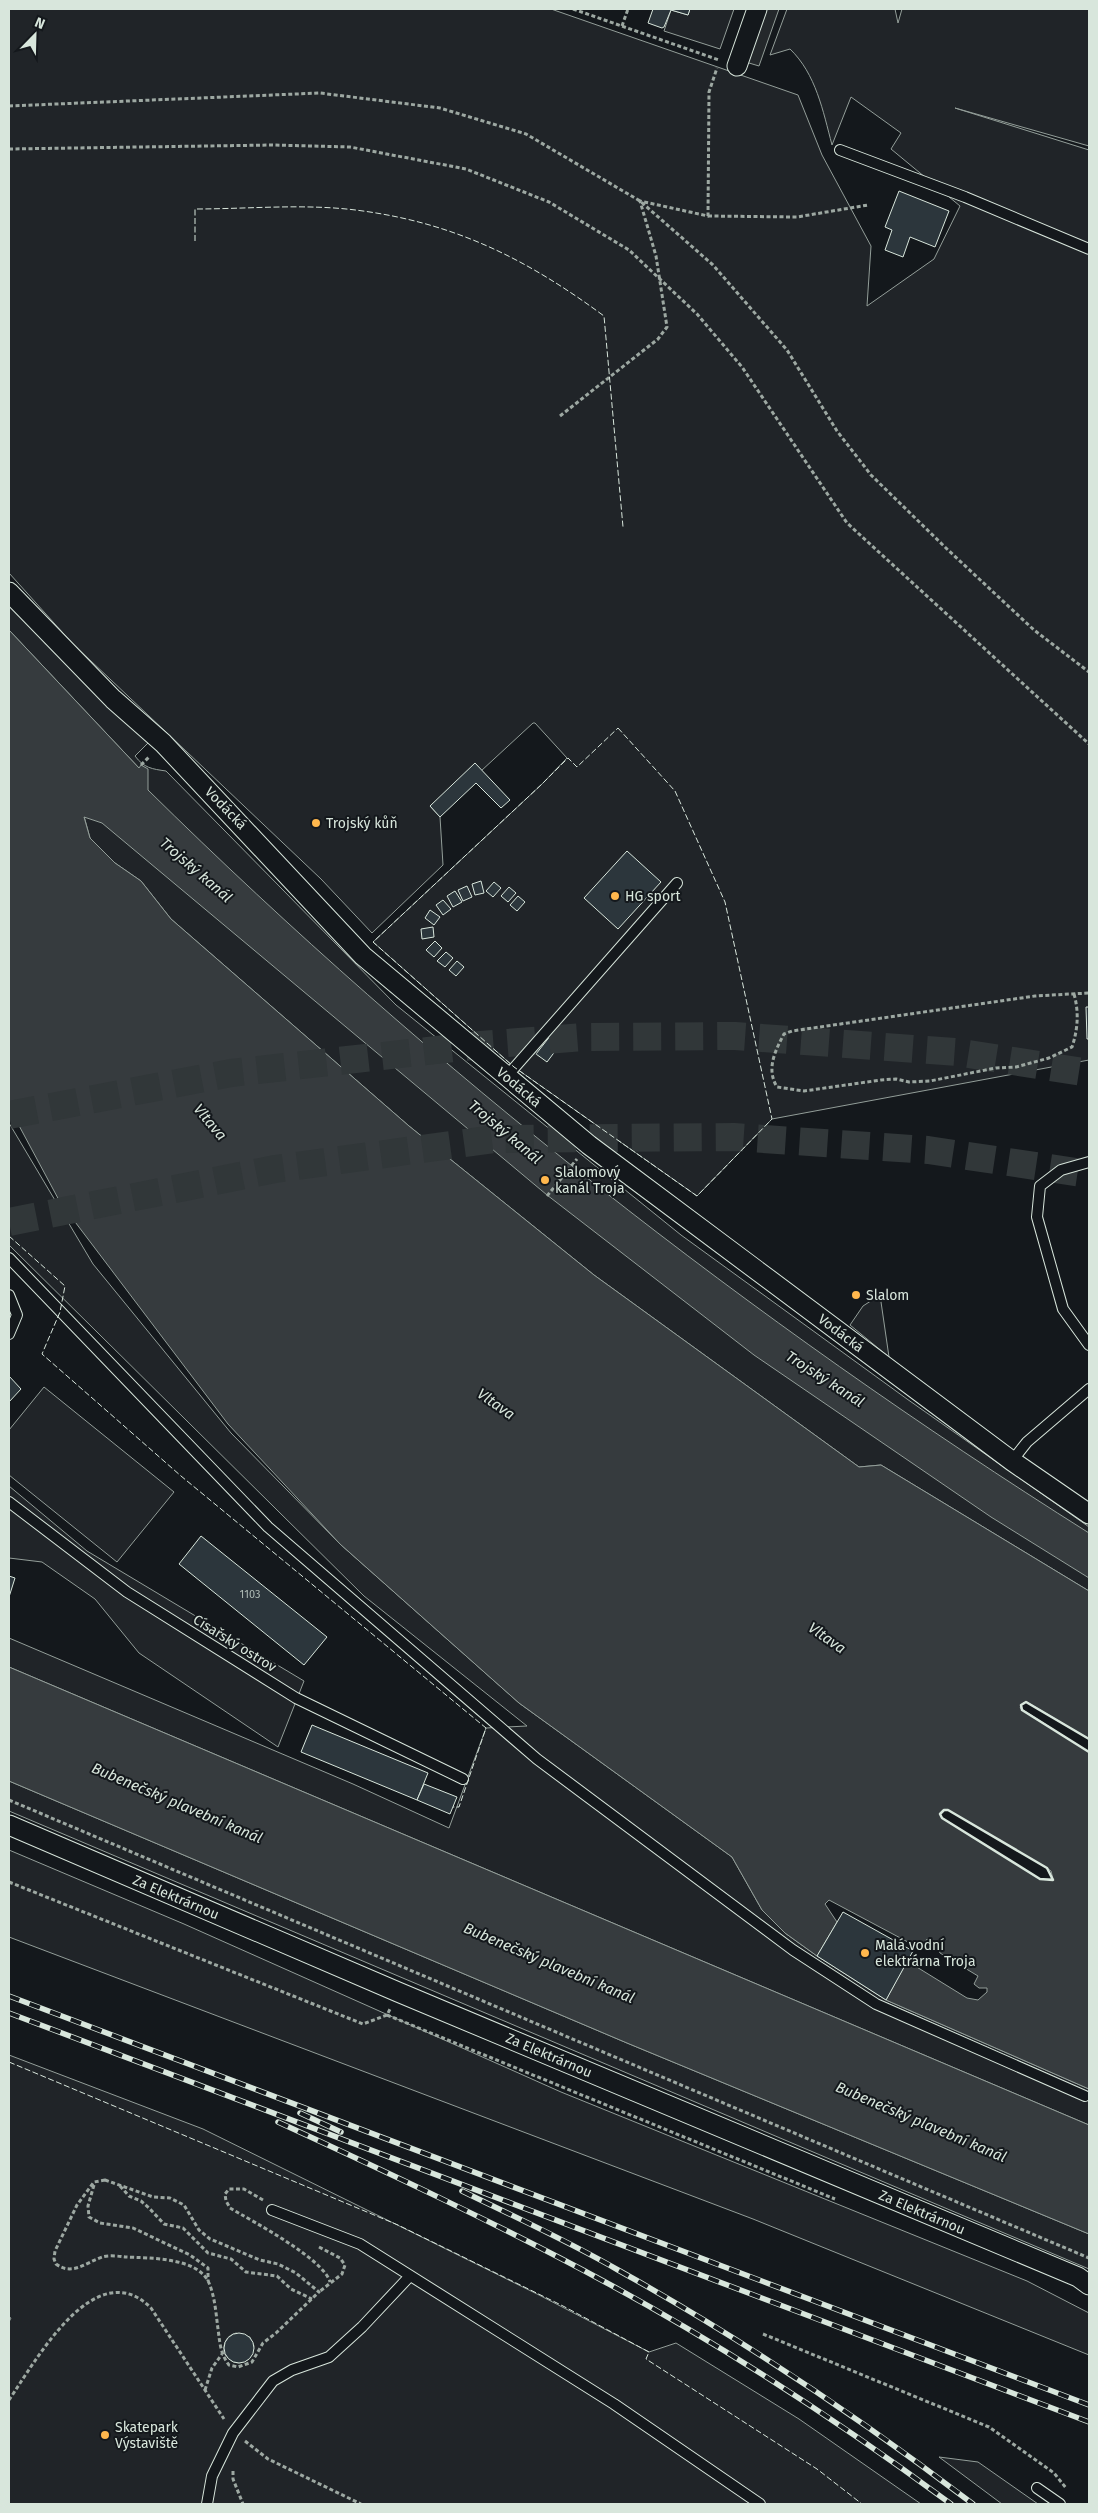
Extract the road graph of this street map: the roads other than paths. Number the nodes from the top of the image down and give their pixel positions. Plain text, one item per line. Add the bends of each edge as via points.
1 (757, 9) edge
2 (728, 63) road end
3 (840, 150) dead end
4 (1089, 249) edge
5 (9, 592) edge
6 (676, 883) dead end
7 (507, 1076) junction
8 (1089, 1162) edge
9 (9, 1258) edge
10 (9, 1295) edge
11 (9, 1334) edge
12 (1089, 1345) edge
13 (1089, 1389) edge
14 (1012, 1461) junction
15 (9, 1502) edge
16 (1089, 1514) edge
17 (464, 1780) dead end
18 (9, 1825) edge
19 (1086, 2096) dead end
20 (272, 2210) road end
21 (409, 2277) junction
22 (1086, 2282) edge
23 (1037, 2488) dead end
24 (207, 2504) edge
25 (760, 2504) edge
26 (1060, 2504) edge

1 - 2 street
3 - 4 lane via 965,197
5 - 7 street, Vodácká via 113,699 163,743 363,956
6 - 7 lane
7 - 14 street, Vodácká via 589,1145
8 - 12 lane via 1061,1170 1040,1186 1037,1217 1063,1309
9 - 19 lane via 268,1527 537,1759 793,1950 876,2004
10 - 11 lane via 17,1315
13 - 14 lane via 1027,1442
14 - 16 street, Vodácká
15 - 17 lane, Císařský ostrov via 127,1592 296,1698
18 - 22 street, Za Elektrárnou
20 - 21 lane via 360,2244
21 - 24 lane via 362,2327 329,2356 273,2381 233,2433 212,2476
21 - 25 lane via 614,2404
23 - 26 lane

